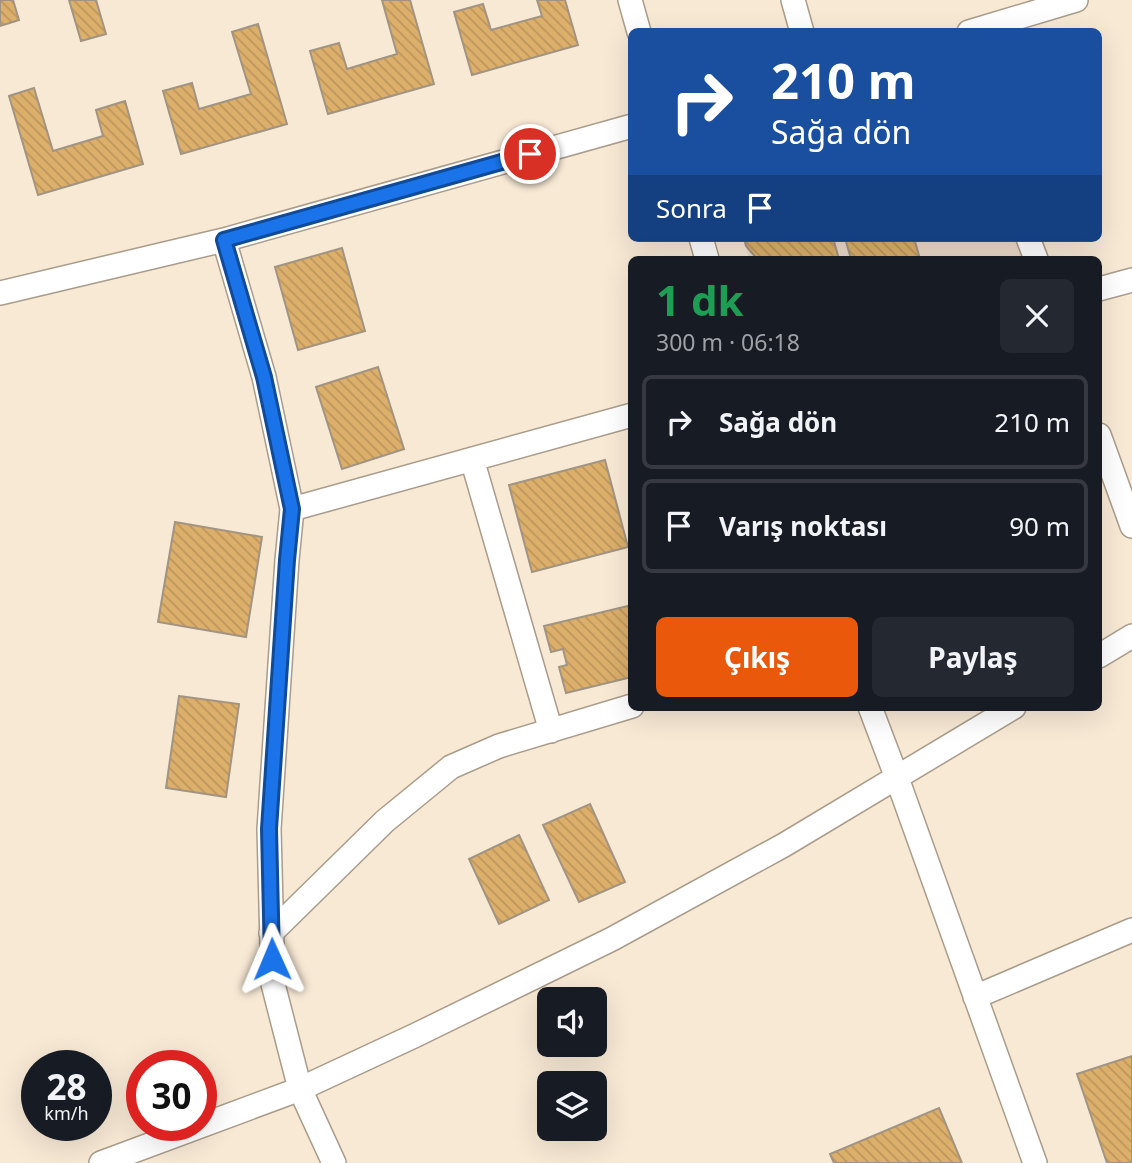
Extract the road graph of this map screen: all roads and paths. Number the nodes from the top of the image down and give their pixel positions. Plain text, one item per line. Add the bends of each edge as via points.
1 (630, 0) edge
2 (793, 0) edge
3 (1076, 0) edge
4 (1030, 6) edge
5 (638, 28) edge
6 (801, 28) edge
7 (978, 28) edge
8 (628, 126) edge
9 (224, 240) junction
10 (1132, 280) edge
11 (1102, 288) edge
12 (0, 293) edge
13 (628, 416) edge
14 (1102, 443) edge
15 (472, 459) junction
16 (292, 509) junction
17 (1132, 526) edge
18 (1132, 636) edge
19 (1102, 654) edge
20 (628, 707) edge
21 (872, 711) edge
22 (1007, 711) edge
23 (551, 731) junction
24 (897, 778) junction
25 (1132, 930) edge
26 (271, 933) junction
27 (975, 997) junction
28 (300, 1089) junction
29 (102, 1163) edge
30 (334, 1163) edge
31 (1035, 1163) edge

1 - 5 street
2 - 6 street
3 - 4 street
4 - 7 street
8 - 9 street
9 - 12 street
9 - 16 street via 264,377
10 - 11 street
13 - 15 street
14 - 17 street
15 - 16 street
15 - 23 street
16 - 26 street via 269,829
18 - 19 street
20 - 23 street
21 - 24 street
22 - 24 street
23 - 26 street via 499,746 451,767 385,821
24 - 27 street
24 - 28 street via 612,939
25 - 27 street
26 - 28 street via 272,984
27 - 31 street
28 - 29 street
28 - 30 street

